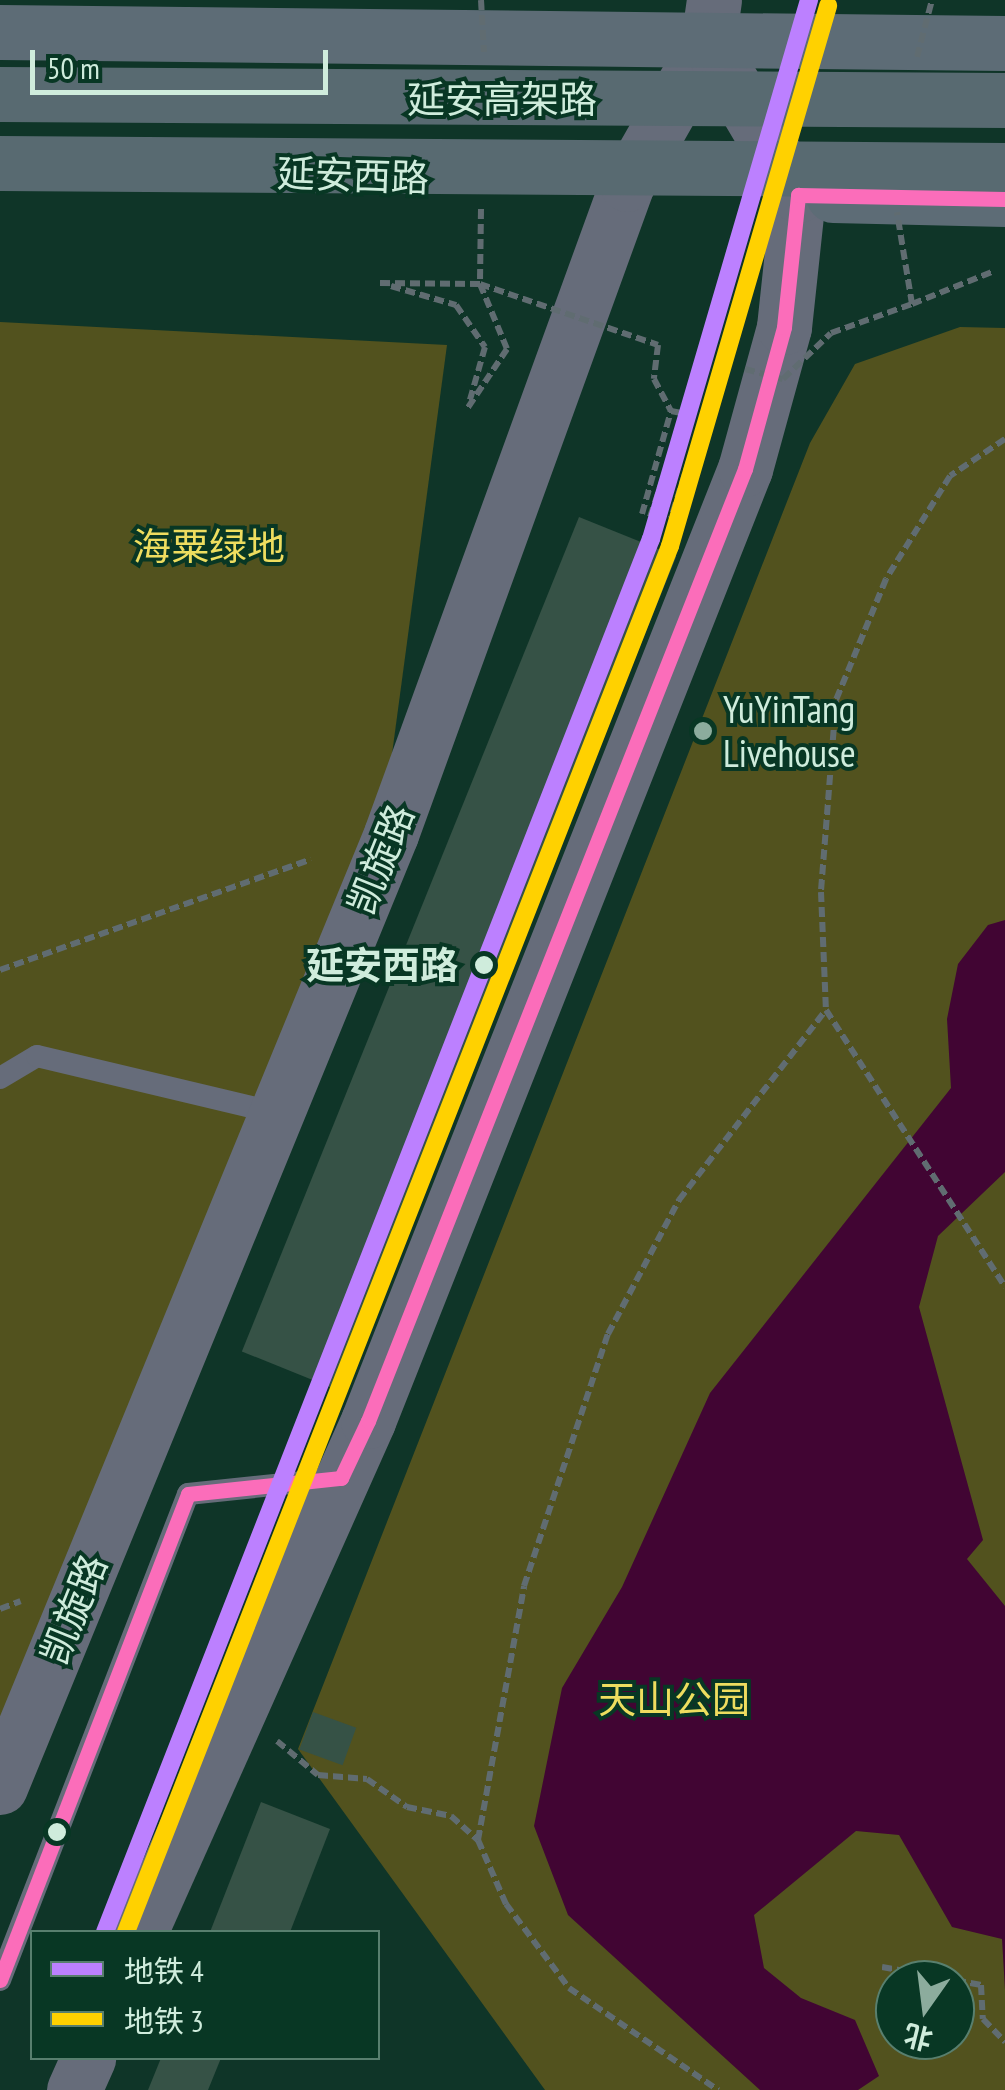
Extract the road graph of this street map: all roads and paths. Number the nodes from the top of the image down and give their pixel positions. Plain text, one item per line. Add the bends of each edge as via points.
1 (932, 0) edge
2 (711, 21) edge
3 (131, 31) junction
4 (0, 32) edge
5 (1005, 43) edge
6 (915, 70) dead end
7 (0, 94) edge
8 (1005, 100) edge
9 (0, 165) edge
10 (130, 167) junction
11 (1005, 170) edge
12 (628, 184) junction
13 (798, 195) junction
14 (895, 197) dead end
15 (1005, 198) edge
16 (994, 271) dead end
17 (912, 304) junction
18 (658, 345) dead end
19 (507, 350) joint
20 (744, 369) dead end
21 (672, 412) junction
22 (684, 417) dead end
23 (1005, 439) edge
24 (669, 524) dead end
25 (311, 859) dead end
26 (0, 970) edge
27 (826, 1010) junction
28 (0, 1078) edge
29 (277, 1113) junction
30 (1005, 1287) edge
31 (341, 1478) junction
32 (21, 1602) dead end
33 (0, 1609) edge
34 (236, 1700) junction
35 (0, 1787) edge
36 (478, 1840) junction
37 (141, 1930) edge
38 (0, 1980) edge
39 (975, 1984) edge
40 (1005, 2042) edge
41 (87, 2060) edge
42 (74, 2090) edge
43 (718, 2090) edge

1 - 6 path, bridge
2 - 3 main road
2 - 5 main road
2 - 12 street, 凯旋路
2 - 13 street
3 - 4 main road
3 - 10 main road
7 - 8 highway, 延安高架路, bridge
9 - 10 main road, 延安西路
9 - 11 highway, 延安高架路, bridge
10 - 12 main road, 延安西路
12 - 13 main road, 延安西路
12 - 29 street, 凯旋路 via 391,834
13 - 15 main road, 延安西路
13 - 31 street via 784,327 745,468
14 - 17 path, bridge
16 - 17 path
17 - 20 path, bridge via 832,333 783,379
18 - 21 path via 654,379
19 - 19 path via 480,284 380,283 456,305 485,348 468,410
21 - 22 path via 646,516
21 - 24 path via 703,417
23 - 27 path via 950,476 886,579 836,700 824,810
25 - 26 path
27 - 30 path
27 - 36 path via 680,1200 608,1334 524,1586
28 - 29 lane via 38,1056
29 - 35 street, 凯旋路
31 - 34 street
31 - 38 lane via 188,1494
32 - 33 path
34 - 36 path via 318,1775 367,1779 407,1807 451,1816
34 - 37 street
36 - 43 path via 506,1904 569,1988
39 - 40 path via 981,1985 984,2019
41 - 42 street

